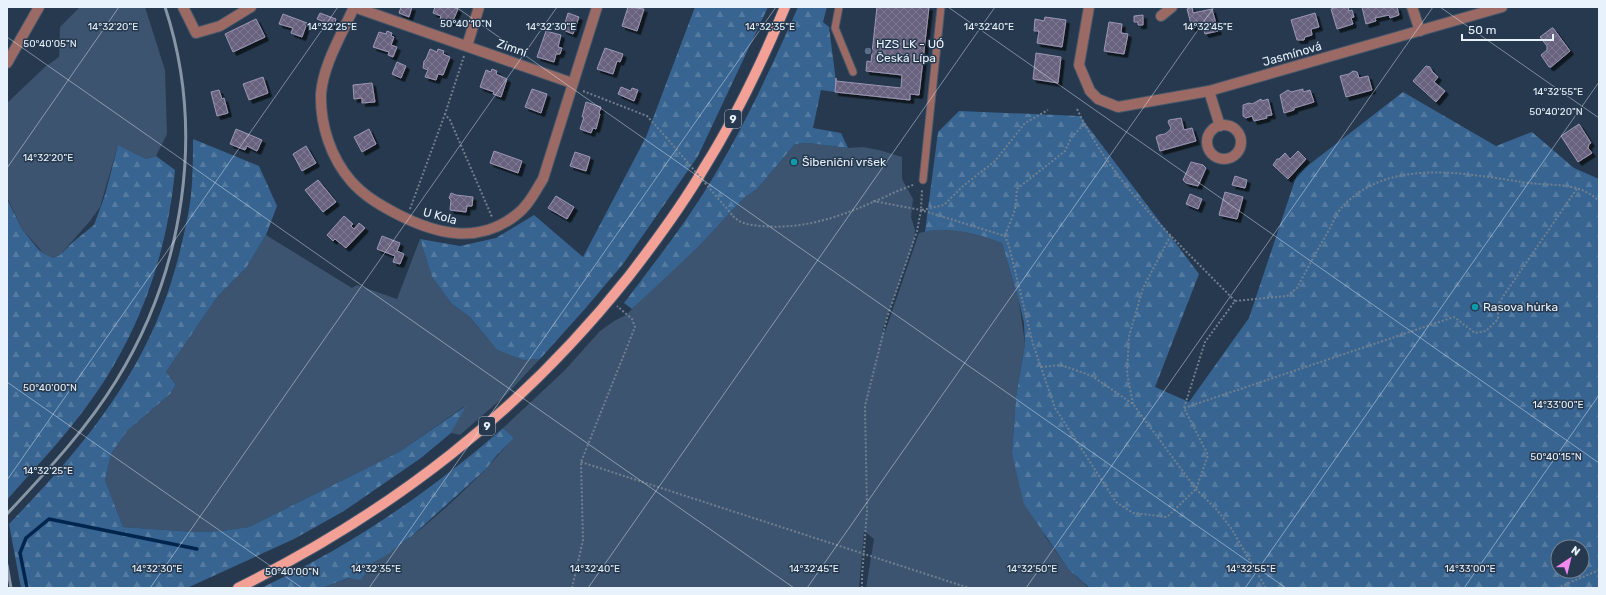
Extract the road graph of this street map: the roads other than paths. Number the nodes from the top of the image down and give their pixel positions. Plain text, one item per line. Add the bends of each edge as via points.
1 (40, 7) edge
2 (183, 7) edge
3 (251, 7) edge
4 (354, 7) edge
5 (479, 7) edge
6 (597, 7) edge
7 (785, 7) edge
8 (839, 7) edge
9 (941, 7) edge
10 (1088, 7) edge
11 (1172, 7) edge
12 (1412, 7) edge
13 (1502, 7) edge
14 (1161, 16) dead end
15 (1420, 31) junction
16 (467, 46) junction
17 (7, 63) edge
18 (853, 72) dead end
19 (572, 83) junction
20 (1209, 91) junction
21 (1220, 126) dead end
22 (923, 180) road end
23 (238, 588) edge

1 - 17 street
2 - 3 street via 196,33 220,26
4 - 16 street, Zimní
4 - 19 street, U Kola via 324,74 321,94 325,133 334,156 350,180 365,195 378,205 428,228 456,234 475,234 496,227 516,215 532,199 543,179
5 - 16 street
6 - 19 street, U Kola
7 - 23 main road, 9 via 749,88 704,169 654,244 569,346 527,389 455,452 407,488 317,546
8 - 18 lane via 835,28
9 - 22 lane
10 - 20 street, Jasmínová via 1079,65 1090,91 1098,99 1118,107
11 - 14 street
12 - 15 street
13 - 15 street, Jasmínová
15 - 20 street, Jasmínová
16 - 19 street, Zimní
20 - 21 street

